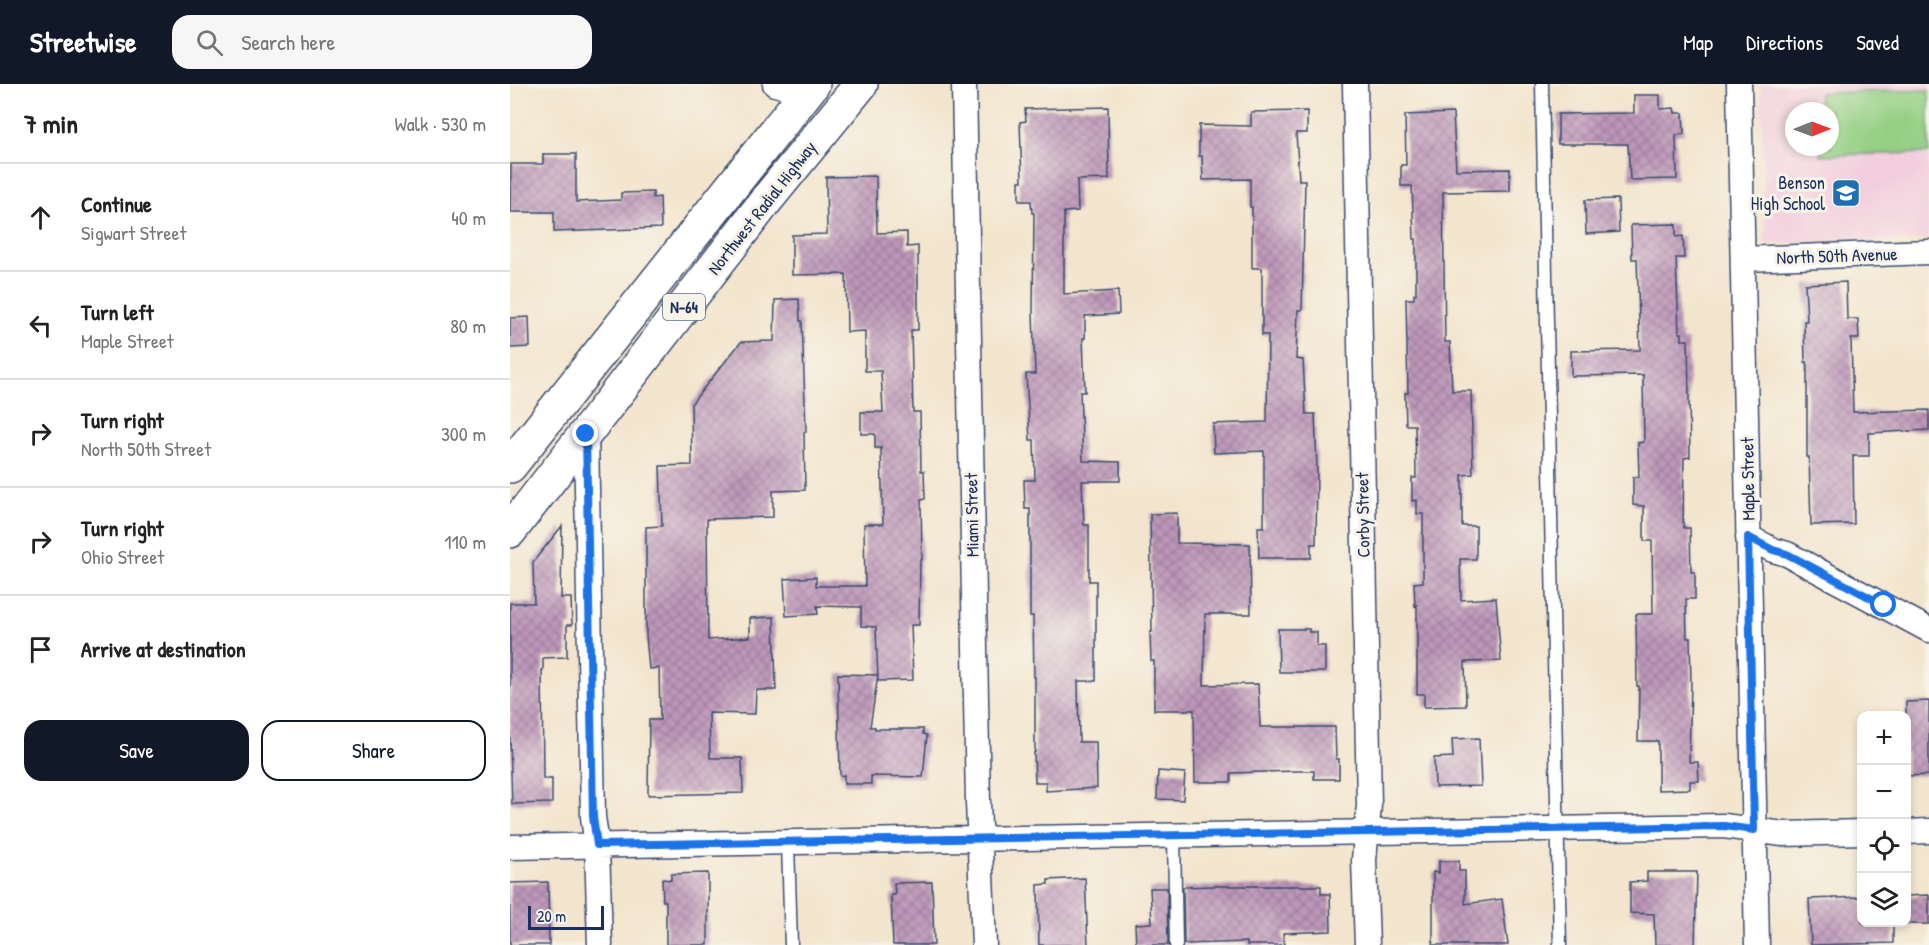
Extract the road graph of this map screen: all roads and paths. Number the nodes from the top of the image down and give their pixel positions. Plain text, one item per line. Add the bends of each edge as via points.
1 (775, 84) edge
2 (861, 84) edge
3 (964, 84) edge
4 (1355, 84) edge
5 (1542, 84) edge
6 (1739, 84) edge
7 (810, 88) edge
8 (1929, 252) edge
9 (1744, 259) junction
10 (586, 434) junction
11 (510, 466) edge
12 (510, 531) edge
13 (1748, 537) junction
14 (1929, 630) edge
15 (1556, 829) junction
16 (1754, 830) junction
17 (1929, 831) edge
18 (1857, 832) edge
19 (1911, 832) edge
20 (1367, 833) junction
21 (1174, 836) junction
22 (980, 840) junction
23 (788, 843) junction
24 (597, 845) junction
25 (510, 847) edge
26 (600, 945) edge
27 (791, 945) edge
28 (984, 945) edge
29 (1176, 945) edge
30 (1367, 945) edge
31 (1560, 945) edge
32 (1757, 945) edge

1 - 7 street
2 - 10 main road, Northwest Radial Highway / N-64
3 - 22 street, Miami Street
4 - 20 street, Corby Street
5 - 15 lane
6 - 9 street, Maple Street
7 - 11 main road, Northwest Radial Highway / N-64
8 - 9 street, North 50th Avenue
9 - 13 street, Maple Street
10 - 12 main road, Northwest Radial Highway / N-64
10 - 24 street via 593,817
13 - 14 street
13 - 16 street, Maple Street
15 - 16 street via 1724,826
15 - 20 street
15 - 31 lane
16 - 18 street via 1783,834
16 - 32 street, Maple Street
17 - 19 street
20 - 21 street
20 - 30 street, Corby Street
21 - 22 street
21 - 29 lane
22 - 23 street
22 - 28 street, Miami Street
23 - 24 street
23 - 27 lane
24 - 25 street
24 - 26 street

